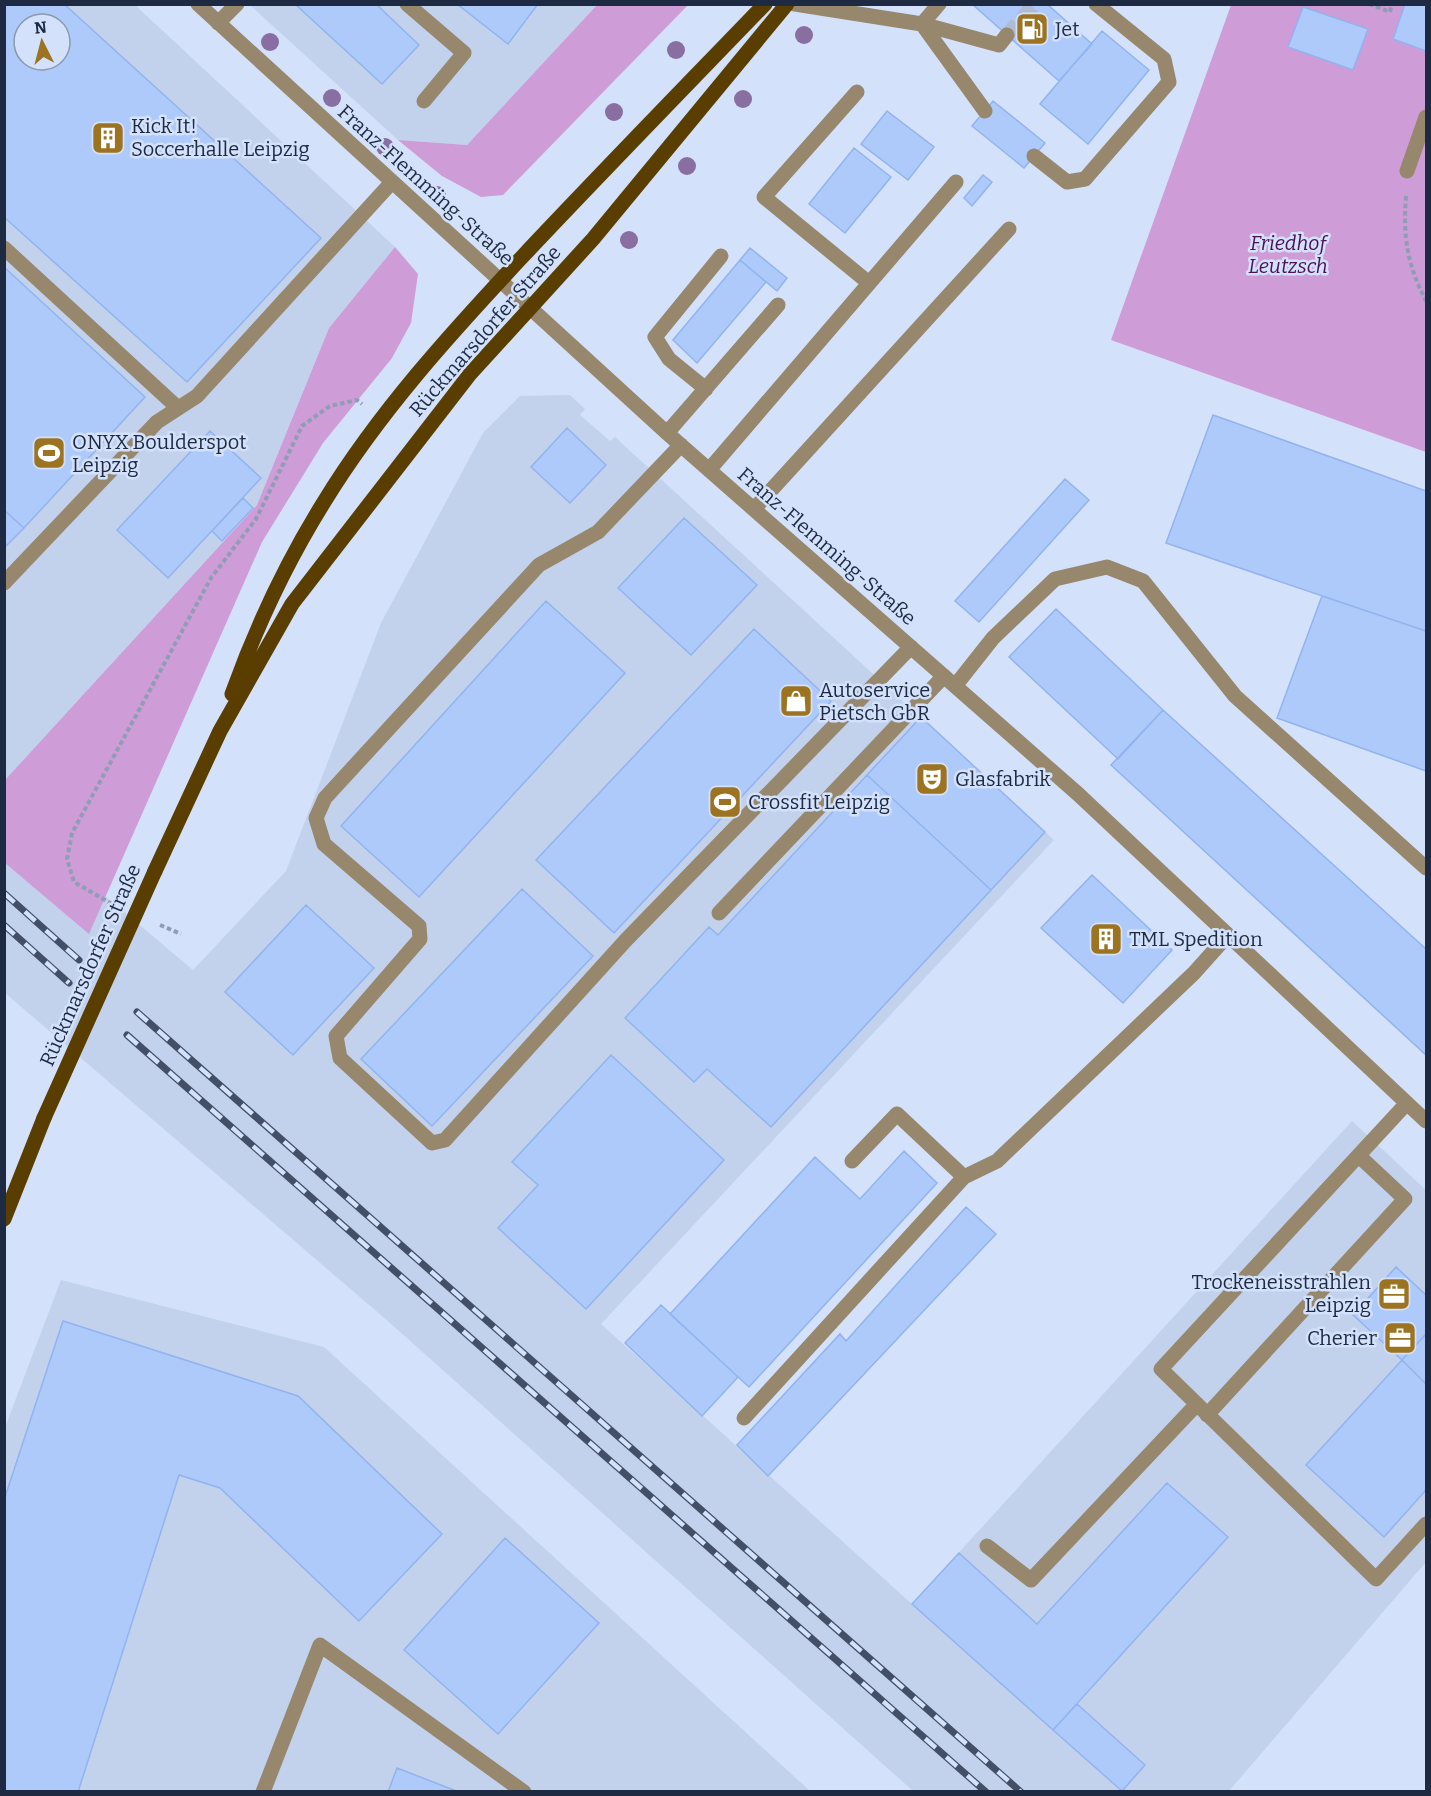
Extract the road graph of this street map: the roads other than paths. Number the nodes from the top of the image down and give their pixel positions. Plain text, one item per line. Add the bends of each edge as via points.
1 (198, 4) edge
2 (237, 4) edge
3 (407, 4) edge
4 (765, 4) edge
5 (787, 4) edge
6 (795, 4) edge
7 (939, 4) edge
8 (1096, 4) edge
9 (219, 23) junction
10 (922, 24) junction
11 (1007, 35) tunnel mouth
12 (857, 92) dead end
13 (424, 101) dead end
14 (985, 111) dead end
15 (1426, 117) edge
16 (1034, 156) dead end
17 (1407, 171) road end
18 (392, 182) junction
19 (956, 182) dead end
20 (1009, 229) dead end
21 (4, 248) edge
22 (721, 256) dead end
23 (500, 281) junction
24 (869, 284) junction
25 (778, 304) dead end
26 (529, 308) junction
27 (706, 389) junction
28 (178, 408) junction
29 (667, 433) junction
30 (681, 445) junction
31 (709, 470) junction
32 (754, 509) junction
33 (4, 583) edge
34 (911, 647) junction
35 (949, 681) junction
36 (219, 731) junction
37 (1426, 868) edge
38 (719, 913) dead end
39 (1228, 935) junction
40 (1407, 1103) junction
41 (1426, 1121) edge
42 (1359, 1156) junction
43 (852, 1161) dead end
44 (964, 1177) junction
45 (4, 1219) edge
46 (1202, 1409) junction
47 (744, 1418) dead end
48 (1426, 1524) edge
49 (987, 1546) dead end
50 (263, 1791) edge
51 (524, 1791) edge

1 - 9 street, Franz-Flemming-Straße
2 - 9 street
3 - 13 street via 464,52
4 - 23 main road, Rückmarsdorfer Straße
5 - 26 main road, Rückmarsdorfer Straße via 593,239
6 - 10 street
7 - 10 street
8 - 16 street via 1164,59 1168,82 1085,179 1067,182
9 - 18 street, Franz-Flemming-Straße
10 - 11 street via 999,45
10 - 14 street
12 - 24 street via 764,197
15 - 17 street
18 - 23 street, Franz-Flemming-Straße
18 - 28 street via 197,396
19 - 24 street
20 - 32 street
21 - 28 street
22 - 27 street via 655,337 669,359
23 - 26 street, Franz-Flemming-Straße
23 - 36 main road, Rückmarsdorfer Straße via 439,347 324,501 281,578 248,651
24 - 31 street
25 - 27 street
26 - 29 street, Franz-Flemming-Straße
26 - 36 main road, Rückmarsdorfer Straße via 470,374 292,604
27 - 29 street
28 - 33 street via 157,422
29 - 30 street, Franz-Flemming-Straße
30 - 31 street, Franz-Flemming-Straße
30 - 34 street via 598,532 539,565 325,798 316,818 324,844 419,926 420,939 336,1036 340,1058 432,1143 445,1140 626,940
31 - 32 street, Franz-Flemming-Straße
32 - 34 street, Franz-Flemming-Straße
34 - 35 street, Franz-Flemming-Straße
35 - 37 street via 1055,579 1107,567 1143,581 1234,696
35 - 38 street
35 - 39 street, Franz-Flemming-Straße via 1078,794
36 - 45 main road, Rückmarsdorfer Straße, bridge via 44,1118
39 - 40 street, Franz-Flemming-Straße
39 - 44 street via 1194,973 997,1161
40 - 41 street, Franz-Flemming-Straße
40 - 42 street
42 - 46 street via 1161,1369
42 - 46 street via 1405,1199
43 - 44 street via 897,1114
44 - 47 street
46 - 48 street via 1376,1579
46 - 49 street via 1031,1580
50 - 51 street via 320,1645

